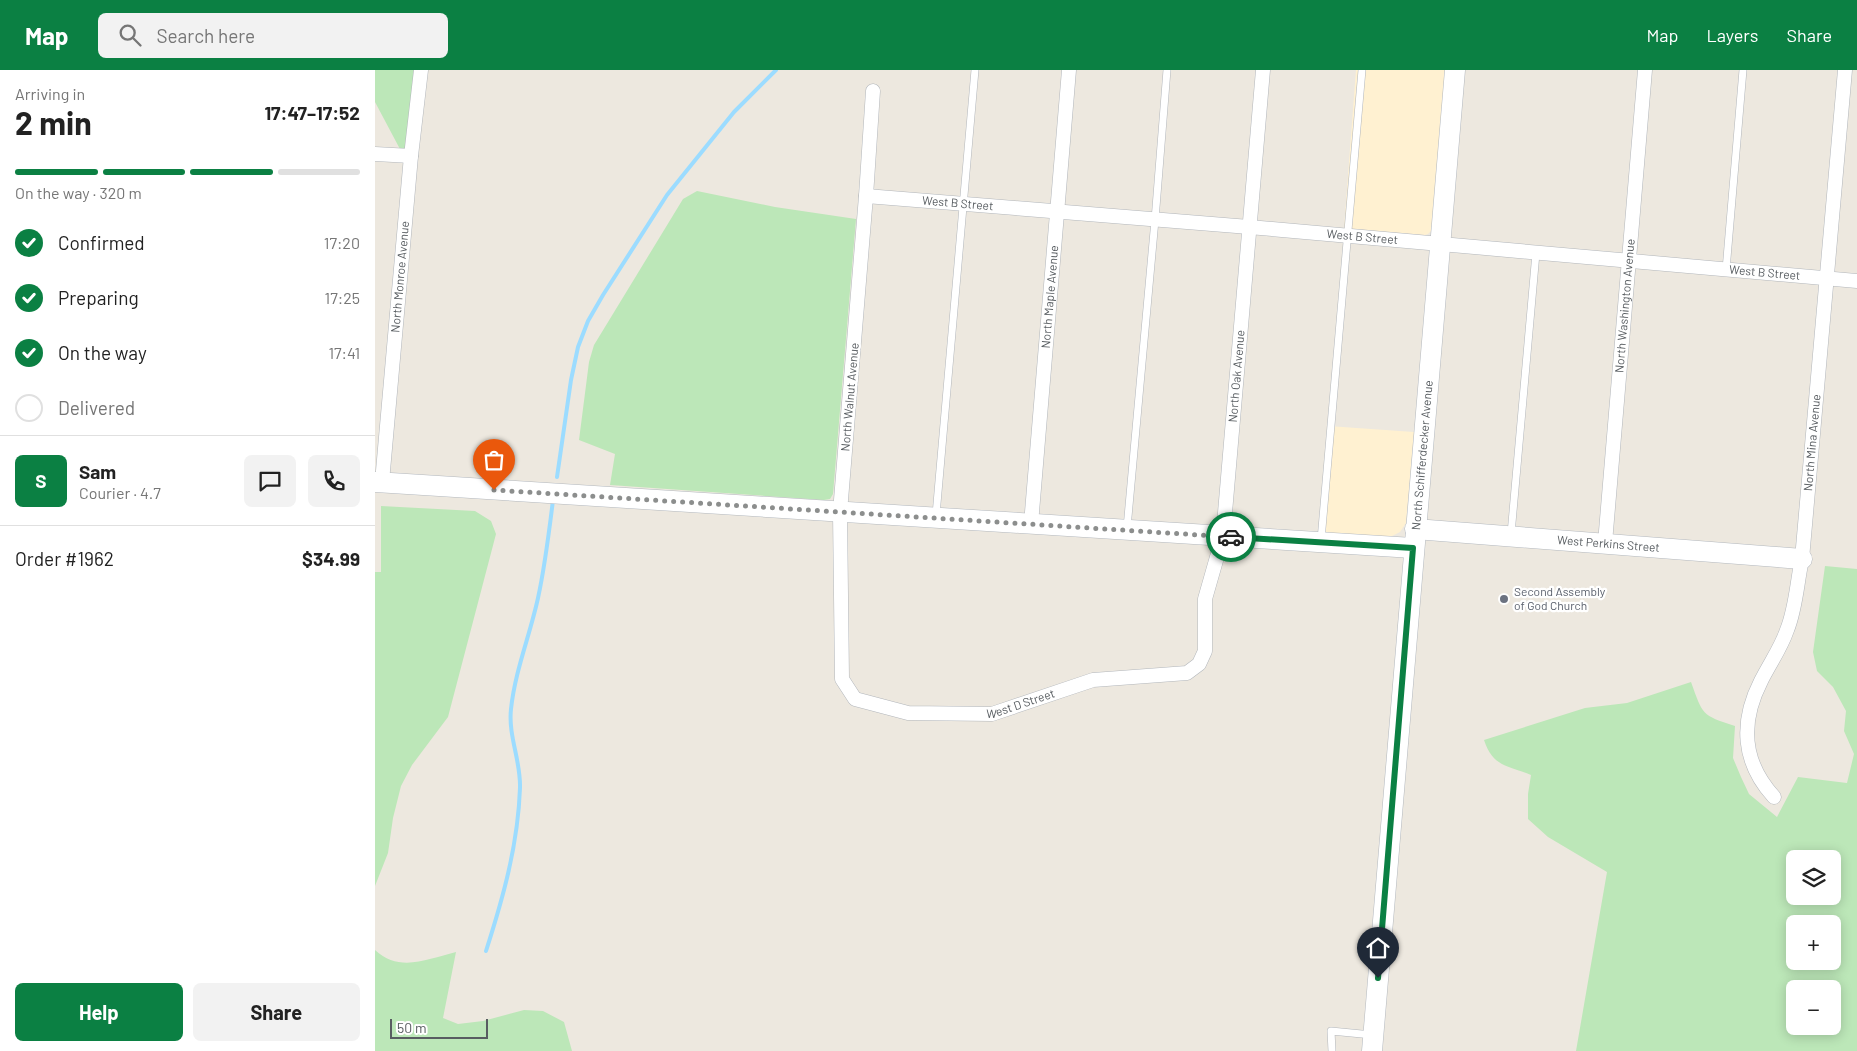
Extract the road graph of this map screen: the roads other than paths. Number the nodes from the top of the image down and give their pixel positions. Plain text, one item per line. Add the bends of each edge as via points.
1 (421, 70) edge
2 (975, 70) edge
3 (1069, 70) edge
4 (1167, 70) edge
5 (1263, 70) edge
6 (1362, 70) edge
7 (1455, 70) edge
8 (1645, 70) edge
9 (1743, 70) edge
10 (1845, 70) edge
11 (873, 91) dead end
12 (375, 154) edge
13 (411, 156) junction
14 (866, 196) junction
15 (964, 204) junction
16 (1058, 211) junction
17 (1155, 220) junction
18 (1249, 228) junction
19 (1347, 237) junction
20 (1439, 245) junction
21 (1536, 253) junction
22 (1629, 261) junction
23 (1726, 270) junction
24 (1827, 278) junction
25 (1857, 281) edge
26 (378, 482) edge
27 (840, 512) junction
28 (936, 518) junction
29 (1031, 524) junction
30 (1127, 530) junction
31 (1223, 536) junction
32 (1511, 536) junction
33 (1414, 538) junction
34 (1321, 542) junction
35 (1605, 543) junction
36 (1803, 559) junction
37 (1187, 673) joint
38 (855, 699) joint
39 (1774, 797) dead end
40 (1372, 1043) edge
41 (1332, 1051) edge

1 - 13 street, North Monroe Avenue
2 - 15 lane
3 - 16 street, North Maple Avenue
4 - 17 lane
5 - 18 street, North Oak Avenue
6 - 19 lane
7 - 20 street, North Schifferdecker Avenue
8 - 22 street, North Washington Avenue
9 - 23 lane
10 - 24 street, North Mina Avenue
11 - 14 street, North Walnut Avenue
12 - 13 street
13 - 26 street, North Monroe Avenue
14 - 15 street, West B Street
14 - 27 street, North Walnut Avenue
15 - 16 street, West B Street
15 - 28 lane
16 - 17 street, West B Street
16 - 29 street, North Maple Avenue
17 - 18 street, West B Street
17 - 30 lane
18 - 19 street, West B Street
18 - 31 street, North Oak Avenue
19 - 20 street, West B Street
19 - 34 lane
20 - 21 street, West B Street
20 - 33 street, North Schifferdecker Avenue
21 - 22 street, West B Street
21 - 32 lane
22 - 23 street, West B Street
22 - 35 street, North Washington Avenue
23 - 24 street, West B Street
24 - 25 street, West B Street
24 - 36 street, North Mina Avenue
26 - 27 street, West Perkins Street
27 - 28 street, West Perkins Street
27 - 38 street, North Walnut Avenue via 842,679
28 - 29 street, West Perkins Street
29 - 30 street, West Perkins Street
30 - 31 street, West Perkins Street
31 - 34 street, West Perkins Street
31 - 37 street, North Oak Avenue via 1205,599 1205,651 1199,664
32 - 33 street, West Perkins Street
32 - 35 street, West Perkins Street
33 - 34 street, West Perkins Street
33 - 40 street, North Schifferdecker Avenue
35 - 36 street, West Perkins Street
36 - 39 street, North Mina Avenue via 1788,628 1758,687 1746,730 1754,766
37 - 38 street, West D Street via 1093,680 992,714 908,713
40 - 41 lane via 1331,1031

